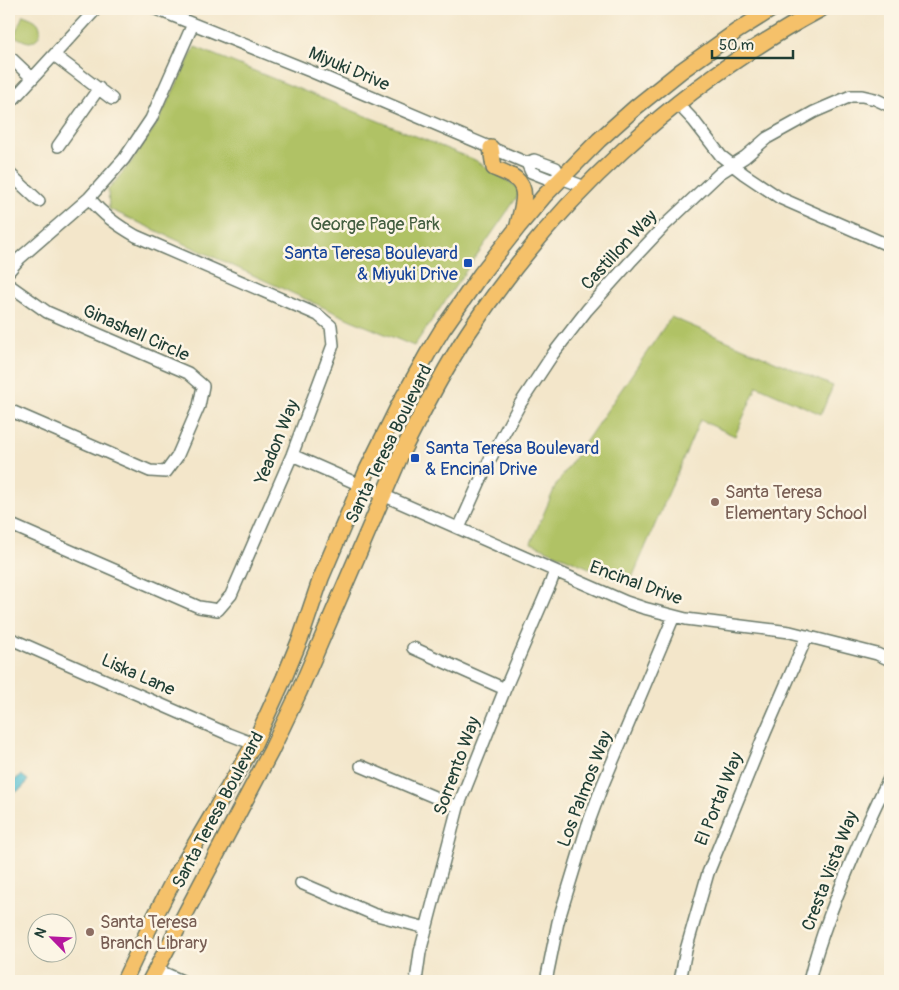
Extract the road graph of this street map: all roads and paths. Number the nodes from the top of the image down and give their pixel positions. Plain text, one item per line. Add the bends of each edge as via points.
1 (96, 9) edge
2 (156, 9) edge
3 (772, 9) edge
4 (820, 9) edge
5 (193, 24) junction
6 (54, 54) junction
7 (9, 58) edge
8 (32, 78) junction
9 (100, 88) junction
10 (112, 99) dead end
11 (677, 103) junction
12 (9, 104) edge
13 (890, 106) edge
14 (58, 146) dead end
15 (491, 148) junction
16 (732, 165) junction
17 (9, 173) edge
18 (562, 178) junction
19 (585, 187) junction
20 (89, 198) junction
21 (39, 200) dead end
22 (518, 227) junction
23 (890, 246) edge
24 (9, 271) edge
25 (9, 285) edge
26 (9, 410) edge
27 (292, 455) junction
28 (360, 486) junction
29 (383, 496) junction
30 (9, 524) edge
31 (459, 528) junction
32 (555, 571) junction
33 (674, 616) junction
34 (806, 636) junction
35 (9, 638) edge
36 (413, 648) dead end
37 (890, 660) edge
38 (505, 689) junction
39 (254, 744) junction
40 (361, 766) dead end
41 (890, 777) edge
42 (458, 807) junction
43 (301, 883) dead end
44 (426, 928) junction
45 (152, 975) edge
46 (124, 981) edge
47 (182, 981) edge
48 (416, 981) edge
49 (546, 981) edge
50 (680, 981) edge
51 (809, 981) edge

1 - 6 street
2 - 5 street, Miyuki Drive
3 - 18 main road, Santa Teresa Boulevard via 681,70 605,135
4 - 11 main road, Santa Teresa Boulevard via 744,54
5 - 15 street, Miyuki Drive
5 - 20 street via 151,119 124,159
6 - 8 street
6 - 9 street
7 - 8 street
8 - 12 street
9 - 10 street
9 - 14 street
11 - 16 street
11 - 19 main road, Santa Teresa Boulevard
13 - 16 street, Castillon Way via 862,96 850,96 767,138
15 - 18 street, Miyuki Drive via 527,163 530,172 539,176 550,180
15 - 22 main road via 494,168 517,180 523,188
16 - 23 street via 780,198
16 - 31 street, Castillon Way via 686,205 632,260 553,354 507,428
17 - 21 street
18 - 19 street, Miyuki Drive
18 - 22 main road, Santa Teresa Boulevard
19 - 29 main road, Santa Teresa Boulevard via 521,261 468,333 421,414
20 - 24 street
20 - 27 street, Yeadon Way via 116,225 136,236 318,315 331,326 333,345
22 - 28 main road, Santa Teresa Boulevard via 442,330 398,405
25 - 26 street, Ginashell Circle via 47,312 188,374 203,386 199,406 177,457 166,472 150,471
27 - 28 street, Encinal Drive
27 - 30 street, Yeadon Way via 230,595 218,610 199,607
28 - 29 street, Encinal Drive
28 - 39 main road, Santa Teresa Boulevard via 301,638
29 - 31 street, Encinal Drive
29 - 45 main road, Santa Teresa Boulevard via 271,751
31 - 32 street, Encinal Drive
32 - 33 street, Encinal Drive via 626,602
32 - 38 street, Sorrento Way
33 - 34 street, Encinal Drive
33 - 49 street, Los Palmos Way via 587,827 558,922
34 - 37 street, Encinal Drive
34 - 50 street, El Portal Way via 708,873
35 - 39 street, Liska Lane
36 - 38 street
38 - 42 street, Sorrento Way
39 - 46 main road, Santa Teresa Boulevard via 171,885
40 - 42 street
41 - 51 street, Cresta Vista Way via 839,890
42 - 44 street, Sorrento Way
43 - 44 street via 373,914
44 - 48 street, Sorrento Way
45 - 47 street

